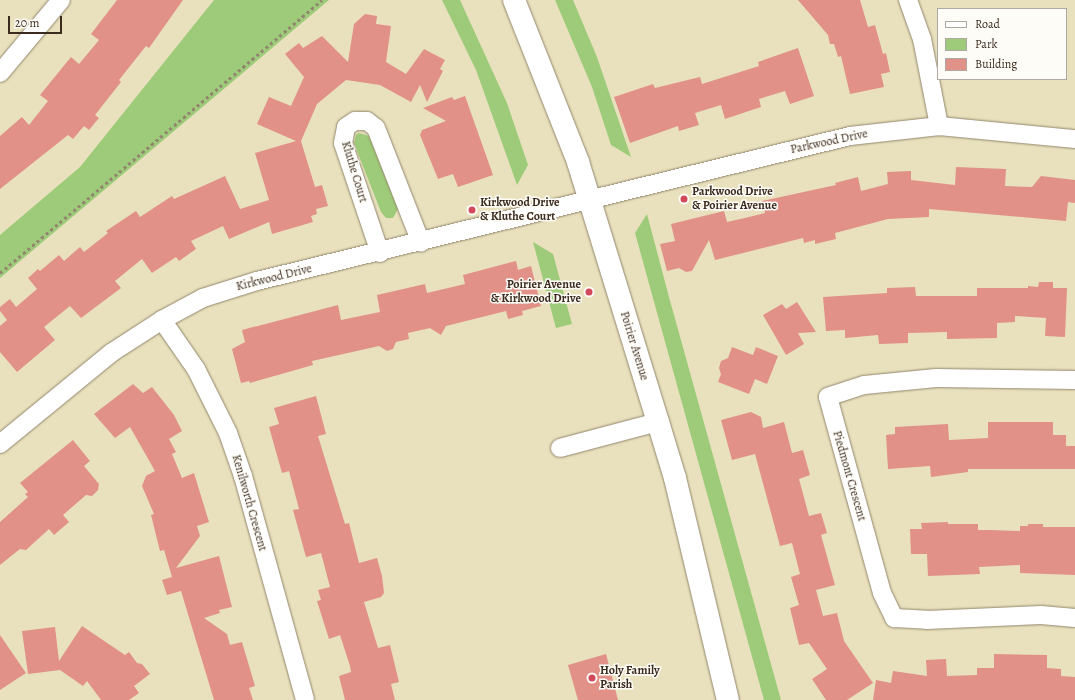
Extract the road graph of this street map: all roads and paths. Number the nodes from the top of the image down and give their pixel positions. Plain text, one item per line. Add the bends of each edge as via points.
1 (61, 0) edge
2 (322, 0) edge
3 (514, 0) edge
4 (908, 0) edge
5 (0, 73) edge
6 (939, 126) junction
7 (1075, 139) edge
8 (588, 200) junction
9 (421, 243) junction
10 (380, 253) junction
11 (0, 273) edge
12 (162, 320) junction
13 (1075, 380) edge
14 (658, 422) junction
15 (0, 444) edge
16 (560, 448) dead end
17 (1075, 618) edge
18 (305, 700) edge
19 (728, 700) edge

1 - 5 street
2 - 11 path
3 - 8 main road, Poirier Avenue via 578,162
4 - 6 street via 922,39
6 - 7 street, Parkwood Drive
6 - 8 street, Parkwood Drive via 850,136
8 - 9 street, Kirkwood Drive
8 - 14 main road, Poirier Avenue
9 - 10 street, Kirkwood Drive
9 - 10 street, Kluthe Court via 376,128 367,121 355,121 346,127 343,143
10 - 12 street, Kirkwood Drive via 257,281 203,298
12 - 15 street, Kirkwood Drive via 110,353
12 - 18 street, Kenilworth Crescent via 196,369 228,432
13 - 17 street, Piedmont Crescent via 936,378 864,385 828,397 882,594 894,618
14 - 16 street
14 - 19 main road, Poirier Avenue

